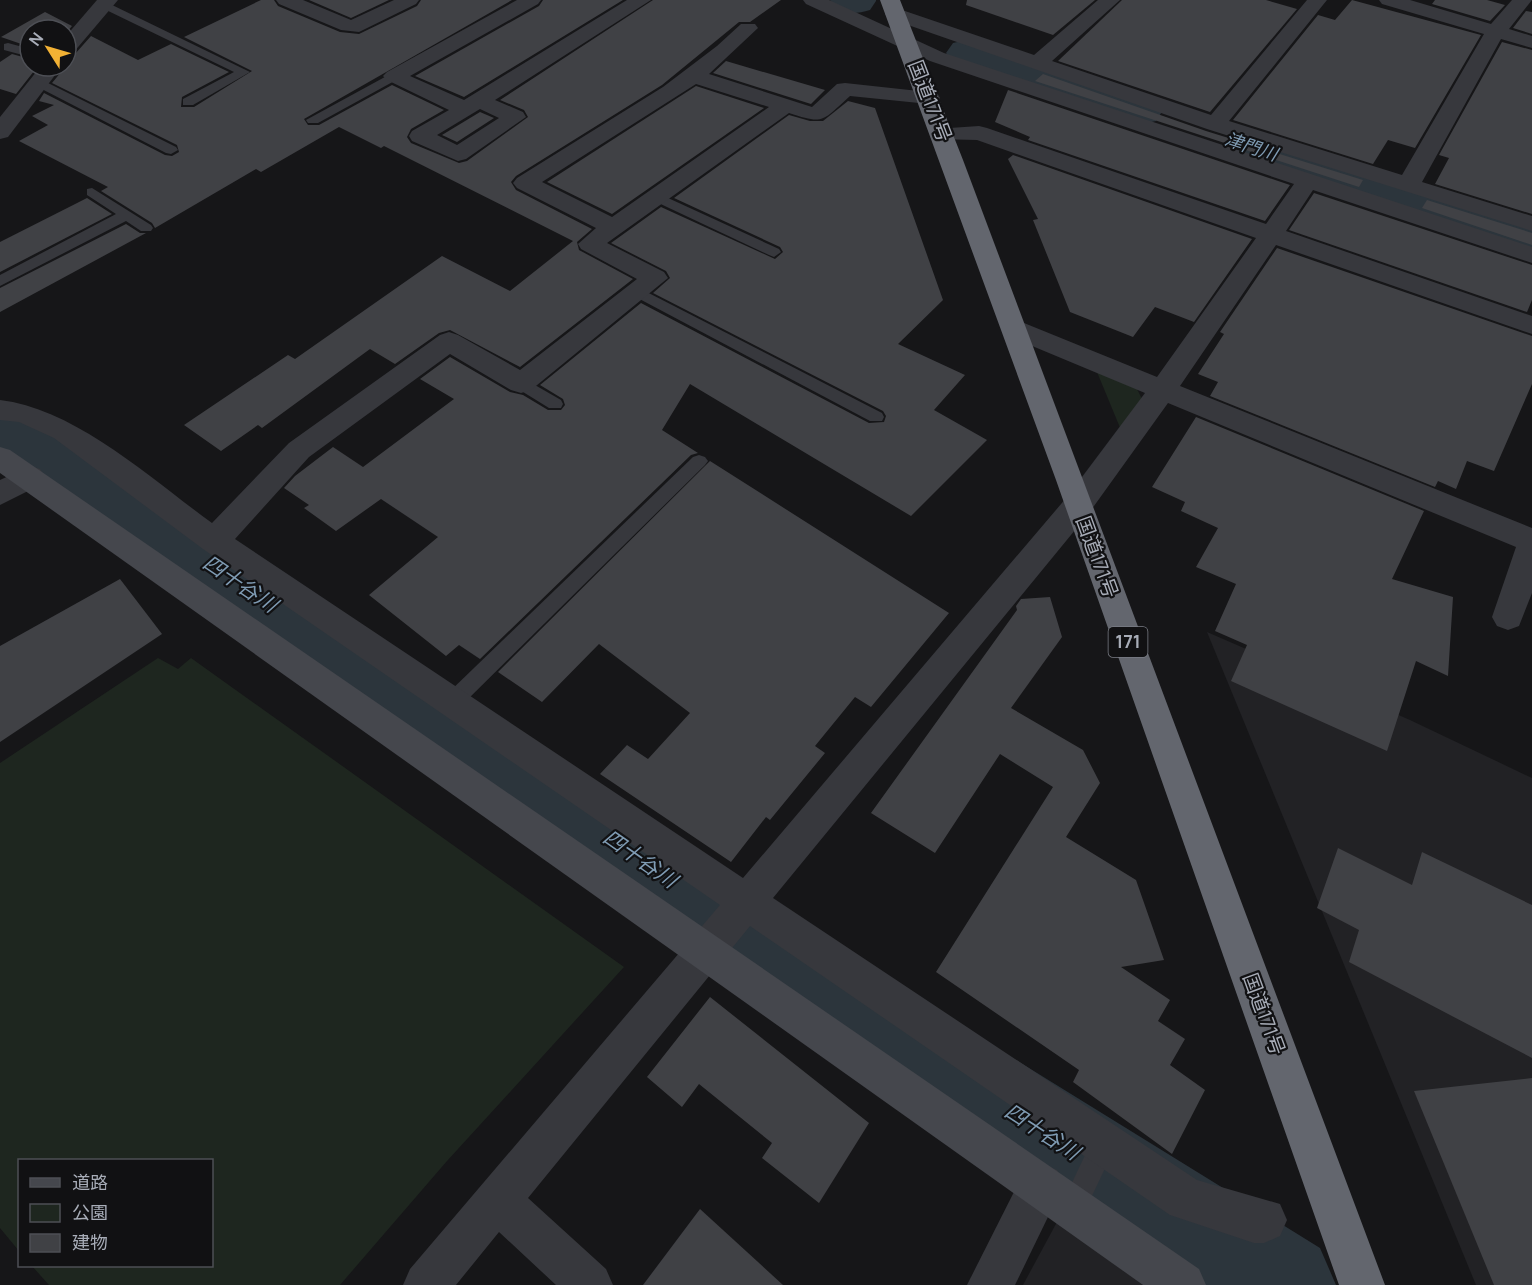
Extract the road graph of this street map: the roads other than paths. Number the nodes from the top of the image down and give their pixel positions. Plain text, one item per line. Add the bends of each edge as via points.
1 (79, 0) edge
2 (286, 0) edge
3 (409, 0) edge
4 (531, 0) edge
5 (641, 0) edge
6 (813, 0) edge
7 (1110, 0) edge
8 (1317, 0) edge
9 (1389, 0) edge
10 (1523, 0) edge
11 (104, 5) edge
12 (893, 7) edge
13 (748, 28) dead end
14 (1496, 31) junction
15 (78, 35) edge
16 (1532, 42) edge
17 (910, 46) junction
18 (8, 47) dead end
19 (18, 50) edge
20 (1036, 64) junction
21 (394, 76) junction
22 (694, 76) junction
23 (42, 78) edge
24 (52, 78) edge
25 (929, 98) junction
26 (188, 102) dead end
27 (786, 105) junction
28 (313, 120) dead end
29 (1215, 124) junction
30 (0, 132) edge
31 (943, 134) junction
32 (171, 150) dead end
33 (1308, 181) junction
34 (1409, 184) junction
35 (92, 192) dead end
36 (655, 196) junction
37 (126, 215) junction
38 (1532, 224) edge
39 (612, 227) junction
40 (146, 228) dead end
41 (1271, 234) junction
42 (774, 252) dead end
43 (1532, 255) edge
44 (0, 281) edge
45 (637, 292) junction
46 (1532, 325) edge
47 (1015, 329) junction
48 (521, 383) junction
49 (1164, 388) junction
50 (555, 404) dead end
51 (0, 410) edge
52 (876, 417) dead end
53 (0, 458) edge
54 (699, 461) dead end
55 (30, 477) junction
56 (0, 495) edge
57 (1078, 505) junction
58 (214, 541) junction
59 (1532, 541) edge
60 (1532, 546) edge
61 (1508, 617) dead end
62 (453, 700) junction
63 (743, 903) junction
64 (711, 944) junction
65 (1103, 1146) junction
66 (1067, 1192) junction
67 (498, 1201) junction
68 (1264, 1220) dead end
69 (1363, 1283) edge
70 (426, 1285) edge
71 (590, 1285) edge
72 (990, 1285) edge
73 (1183, 1285) edge

1 - 11 street
2 - 3 street via 348,26 359,26
4 - 21 street
5 - 21 street via 471,104
6 - 17 street
7 - 20 street
8 - 29 street
9 - 14 street
10 - 14 street
11 - 15 street
11 - 26 lane via 244,72
12 - 17 highway, 国道171号 / 171
12 - 20 street
13 - 22 street
14 - 16 street
14 - 34 street
17 - 25 highway, 国道171号 / 171
17 - 33 street
18 - 19 lane
20 - 29 street
21 - 28 lane
22 - 27 street
22 - 39 street via 525,183
23 - 30 street
24 - 32 lane
25 - 27 street via 845,89 816,115
25 - 31 highway, 国道171号 / 171
27 - 36 street
29 - 34 street
31 - 41 street via 979,133
31 - 47 highway, 国道171号 / 171
33 - 41 street
33 - 43 street
34 - 38 street
35 - 37 lane
36 - 39 street
36 - 42 lane
37 - 40 lane
37 - 44 lane
39 - 45 street via 590,244 655,278
41 - 46 street
41 - 49 street
45 - 48 street
45 - 52 lane
47 - 49 street
47 - 57 highway, 国道171号 / 171
48 - 50 lane
48 - 58 street via 449,341 298,450
49 - 57 street
49 - 59 street
51 - 58 street via 24,413 64,431
53 - 55 street
54 - 62 lane
55 - 56 street
55 - 64 street
57 - 63 street
57 - 69 highway, 国道171号 / 171
58 - 62 street
60 - 61 street
62 - 63 street
63 - 64 street
63 - 65 street
64 - 66 street
64 - 67 street
65 - 66 lane
65 - 68 street via 1186,1199
66 - 72 street
66 - 73 street
67 - 70 street
67 - 71 street

